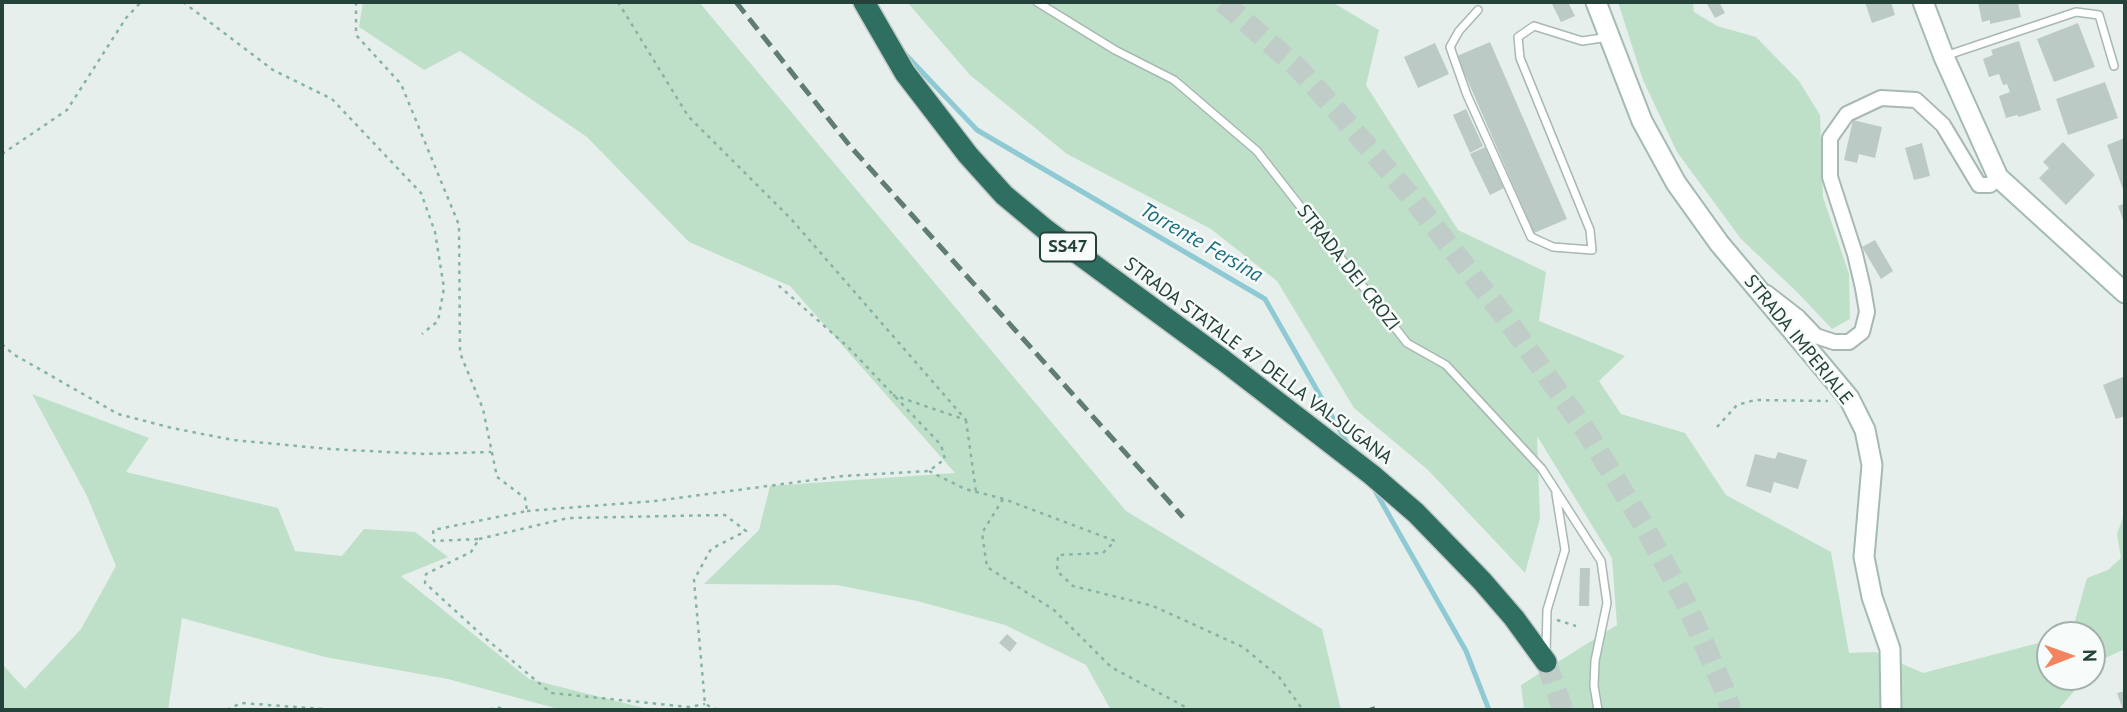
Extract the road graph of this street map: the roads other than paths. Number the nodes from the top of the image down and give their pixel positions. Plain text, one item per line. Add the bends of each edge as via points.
1 (864, 2) edge
2 (1037, 2) edge
3 (1596, 2) edge
4 (1923, 2) edge
5 (1478, 10) dead end
6 (1609, 36) junction
7 (1944, 57) junction
8 (2114, 66) dead end
9 (1998, 177) junction
10 (1749, 280) junction
11 (2123, 290) edge
12 (1555, 490) junction
13 (1546, 662) joint
14 (1598, 710) edge
15 (1891, 710) edge

1 - 13 highway, STRADA STATALE 47 DELLA VALSUGANA / SS47 via 927,104 1004,195 1372,475 1482,582
2 - 12 lane, STRADA DEI CROZI via 1174,80 1257,151 1407,343 1446,365 1542,469
3 - 6 street, STRADA IMPERIALE
4 - 7 street
5 - 6 lane via 1450,47 1531,237 1553,247 1592,250 1590,230 1520,58 1518,37 1534,26 1582,41
6 - 10 street, STRADA IMPERIALE via 1642,121 1676,183
7 - 8 lane via 2076,12 2099,15
7 - 9 street
9 - 10 street via 1990,185 1979,186 1943,125 1916,100 1881,98 1847,114 1830,138 1830,177 1855,254 1867,312 1862,332 1849,342 1816,336
9 - 11 street
10 - 15 street, STRADA IMPERIALE via 1849,398 1865,430 1872,465 1864,557 1890,649
12 - 13 lane via 1565,550 1547,617
12 - 14 lane, STRADA DEI CROZI via 1601,561 1607,603 1595,661

